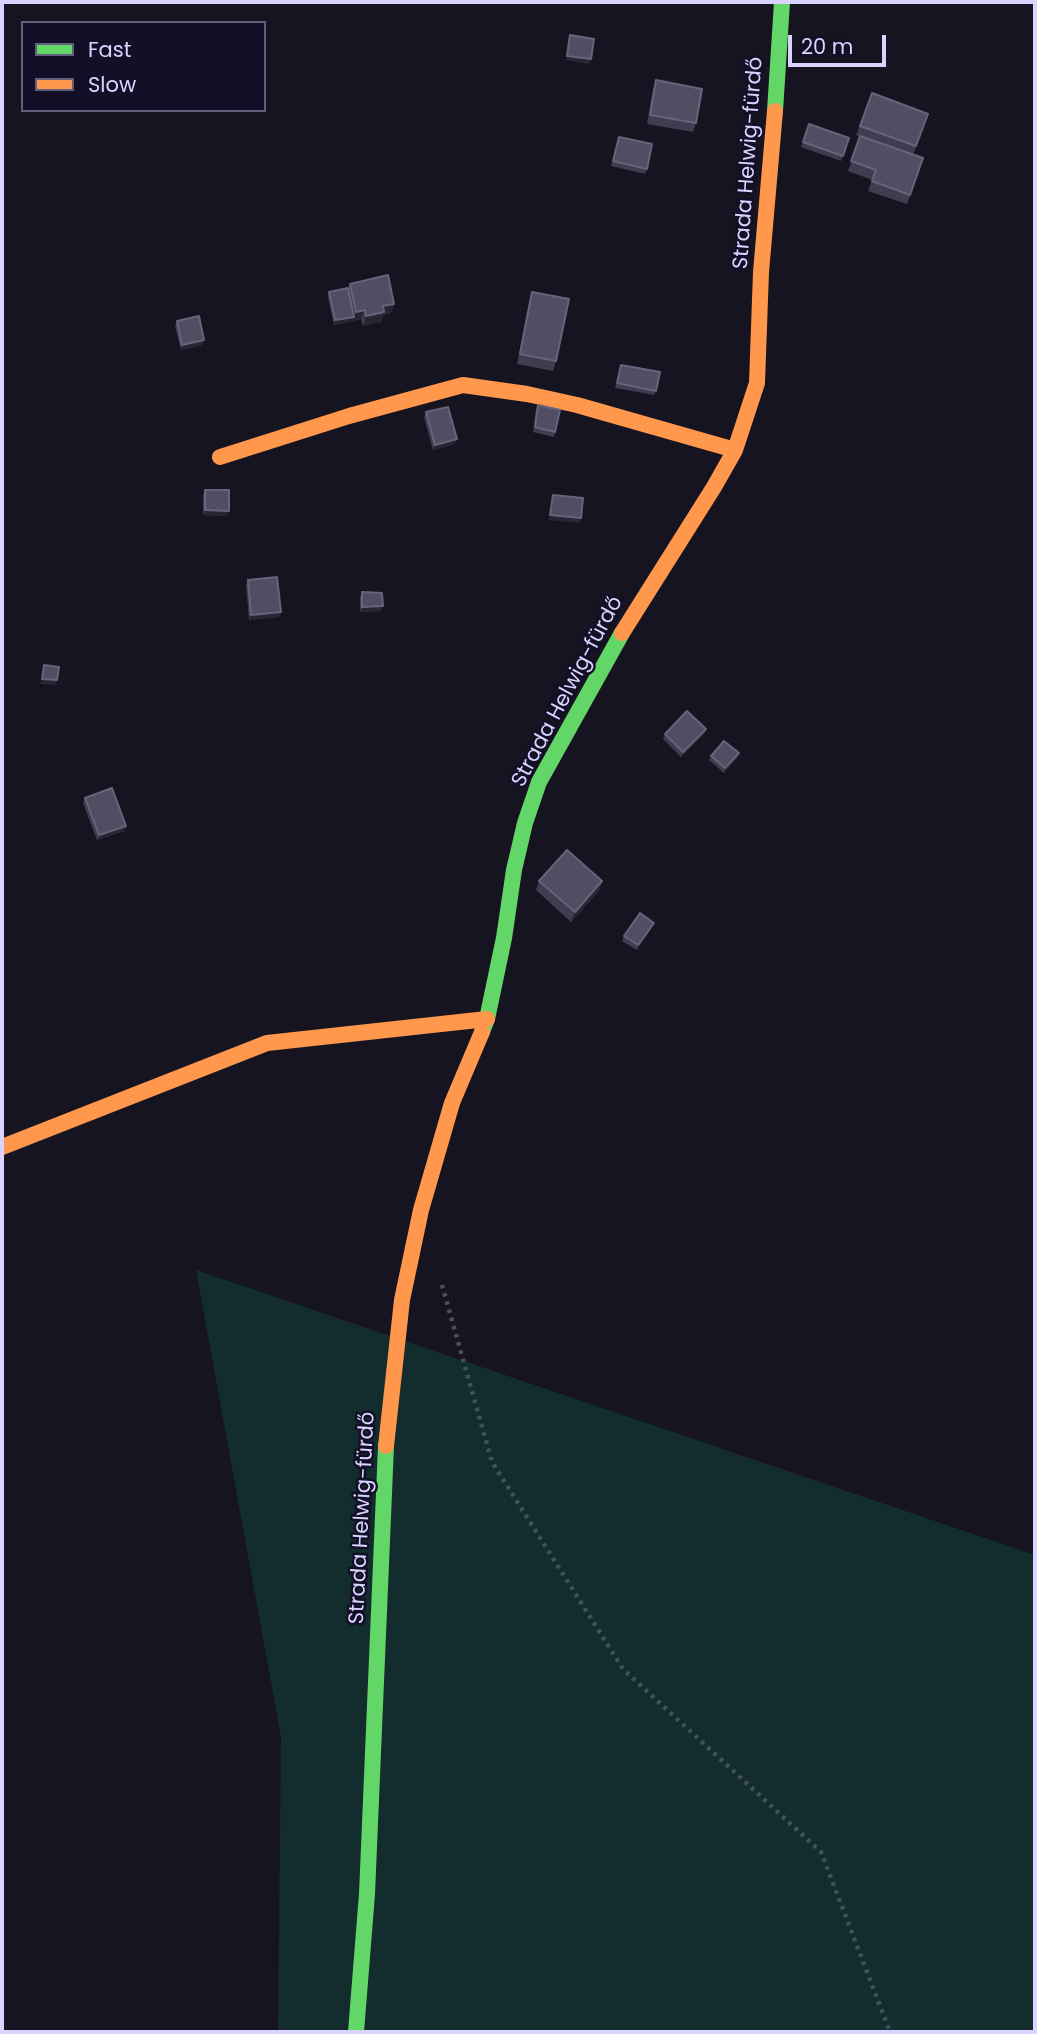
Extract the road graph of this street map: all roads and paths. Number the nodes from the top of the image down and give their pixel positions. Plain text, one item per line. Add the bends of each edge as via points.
1 (782, 2) edge
2 (735, 450) junction
3 (220, 457) dead end
4 (487, 1018) junction
5 (2, 1147) edge
6 (439, 1277) dead end
7 (356, 2032) edge
8 (890, 2032) edge

1 - 2 street, Strada Helwig-fürdő via 757,383
2 - 3 street via 577,405 463,385
2 - 4 street, Strada Helwig-fürdő via 635,610 539,782 514,870
4 - 5 street via 267,1043
4 - 7 street, Strada Helwig-fürdő via 452,1103 421,1210 402,1300 386,1436 367,1894
6 - 8 path via 492,1462 623,1669 821,1852

